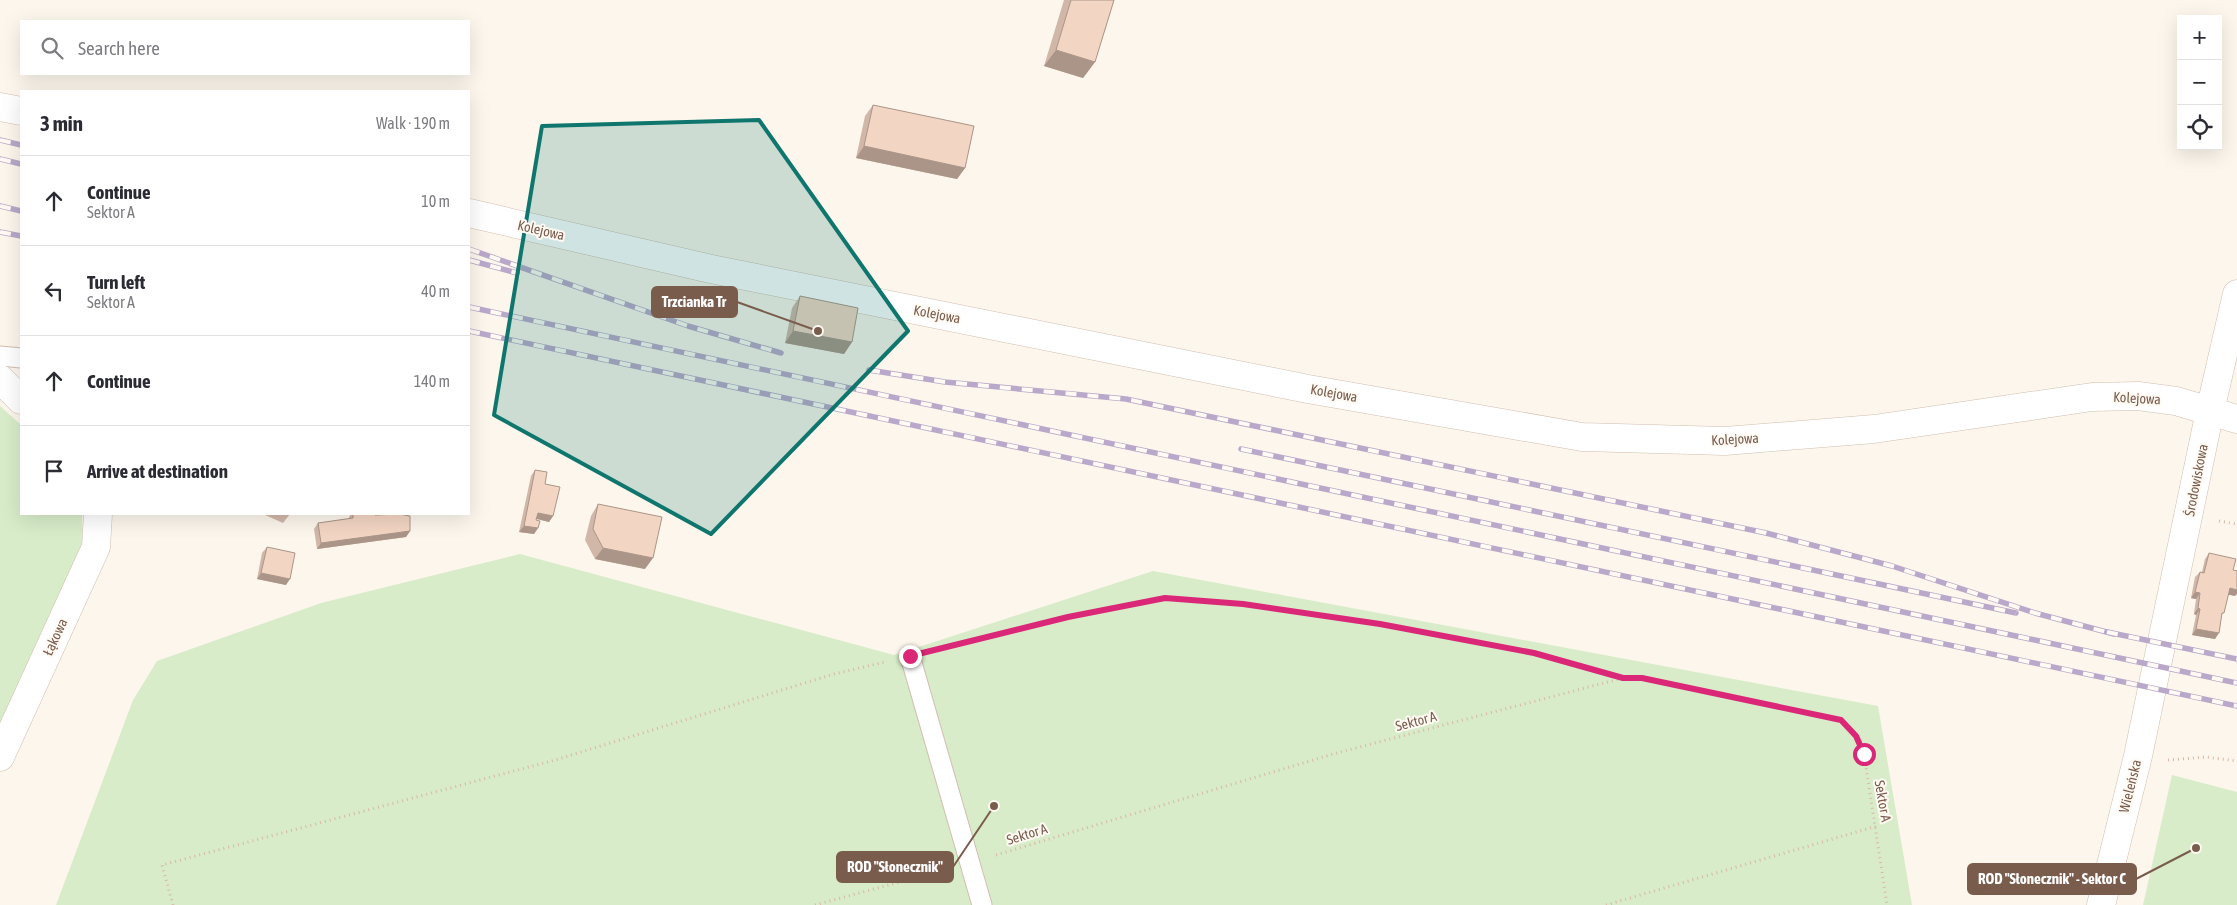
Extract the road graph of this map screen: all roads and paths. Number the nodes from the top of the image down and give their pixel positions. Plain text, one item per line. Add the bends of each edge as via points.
1 (0, 106) edge
2 (20, 111) edge
3 (470, 213) edge
4 (2237, 294) edge
5 (0, 356) edge
6 (20, 358) edge
7 (0, 379) edge
8 (20, 399) edge
9 (2210, 411) junction
10 (2237, 419) edge
11 (98, 515) edge
12 (910, 656) junction
13 (2157, 667) joint
14 (1623, 678) junction
15 (2138, 756) junction
16 (0, 757) edge
17 (2237, 760) edge
18 (1877, 826) junction
19 (970, 863) junction
20 (174, 905) edge
21 (815, 905) edge
22 (982, 905) edge
23 (1606, 905) edge
24 (1887, 905) edge
25 (2101, 905) edge

1 - 2 street
3 - 9 street, Kolejowa via 721,271 1308,389 1582,437 1724,441 1874,428 2092,397 2138,396 2176,401
4 - 9 street, Środowiskowa
5 - 6 lane
7 - 8 street
9 - 10 street, Kolejowa
9 - 13 street, Środowiskowa
11 - 16 street, Łąkowa via 96,547
12 - 14 path via 1068,617 1165,598 1243,604 1380,624 1534,653
12 - 19 lane
12 - 20 path via 834,674 554,760 162,865
13 - 15 street, Wieleńska
14 - 18 path, Sektor A via 1642,678 1841,720 1856,736 1864,754
14 - 19 path, Sektor A via 1333,754
15 - 17 path via 2154,762 2206,757
15 - 25 street, Wieleńska
18 - 23 path
18 - 24 path, Sektor A
19 - 21 path, Sektor A
19 - 22 lane

